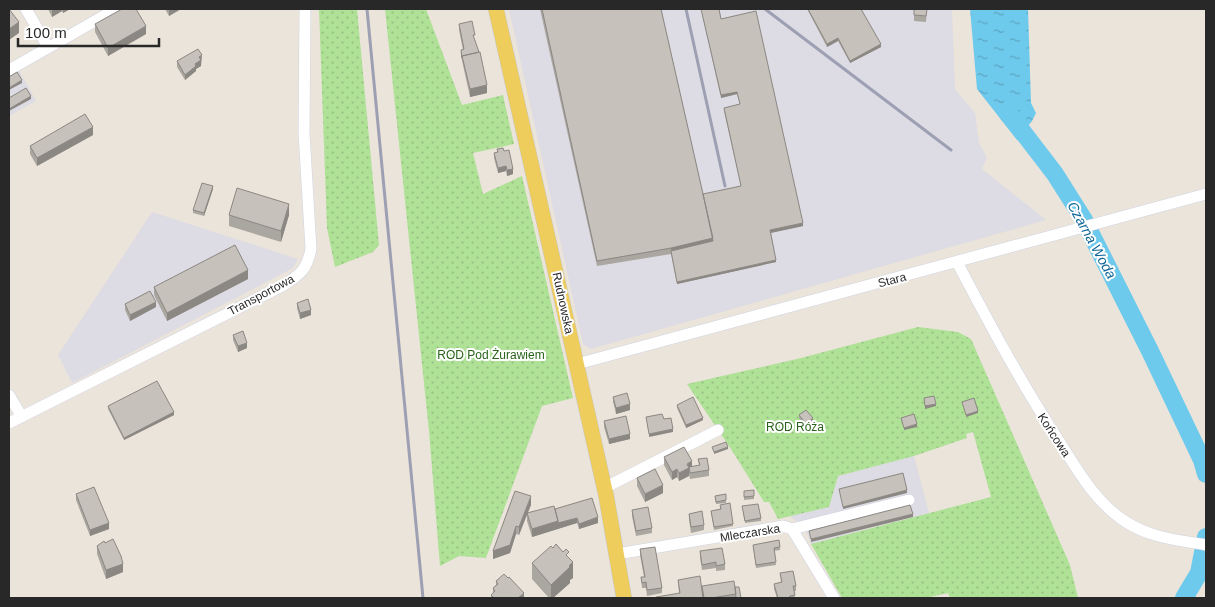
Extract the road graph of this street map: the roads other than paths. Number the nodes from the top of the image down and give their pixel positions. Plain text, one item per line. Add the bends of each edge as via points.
1 (26, 9) edge
2 (116, 9) edge
3 (305, 9) edge
4 (496, 9) edge
5 (48, 48) junction
6 (9, 70) edge
7 (1206, 194) edge
8 (957, 262) junction
9 (577, 364) junction
10 (10, 397) edge
11 (22, 417) junction
12 (9, 423) edge
13 (718, 430) dead end
14 (604, 486) junction
15 (909, 500) dead end
16 (792, 529) junction
17 (1206, 545) edge
18 (618, 554) junction
19 (624, 598) edge
20 (834, 598) edge

1 - 5 street
2 - 5 street
3 - 11 street, Transportowa via 304,133 311,249 304,270 284,284
4 - 9 main road, Rudnowska
5 - 6 street
7 - 8 street, Stara
8 - 9 street, Stara
8 - 17 street, Końcowa via 1037,408 1103,504 1148,534
9 - 14 main road, Rudnowska
10 - 11 street
11 - 12 street, Transportowa
13 - 14 street
14 - 18 main road, Rudnowska
15 - 16 street, Mleczarska
16 - 18 street, Mleczarska via 783,526
16 - 20 street
18 - 19 main road, Rudnowska

